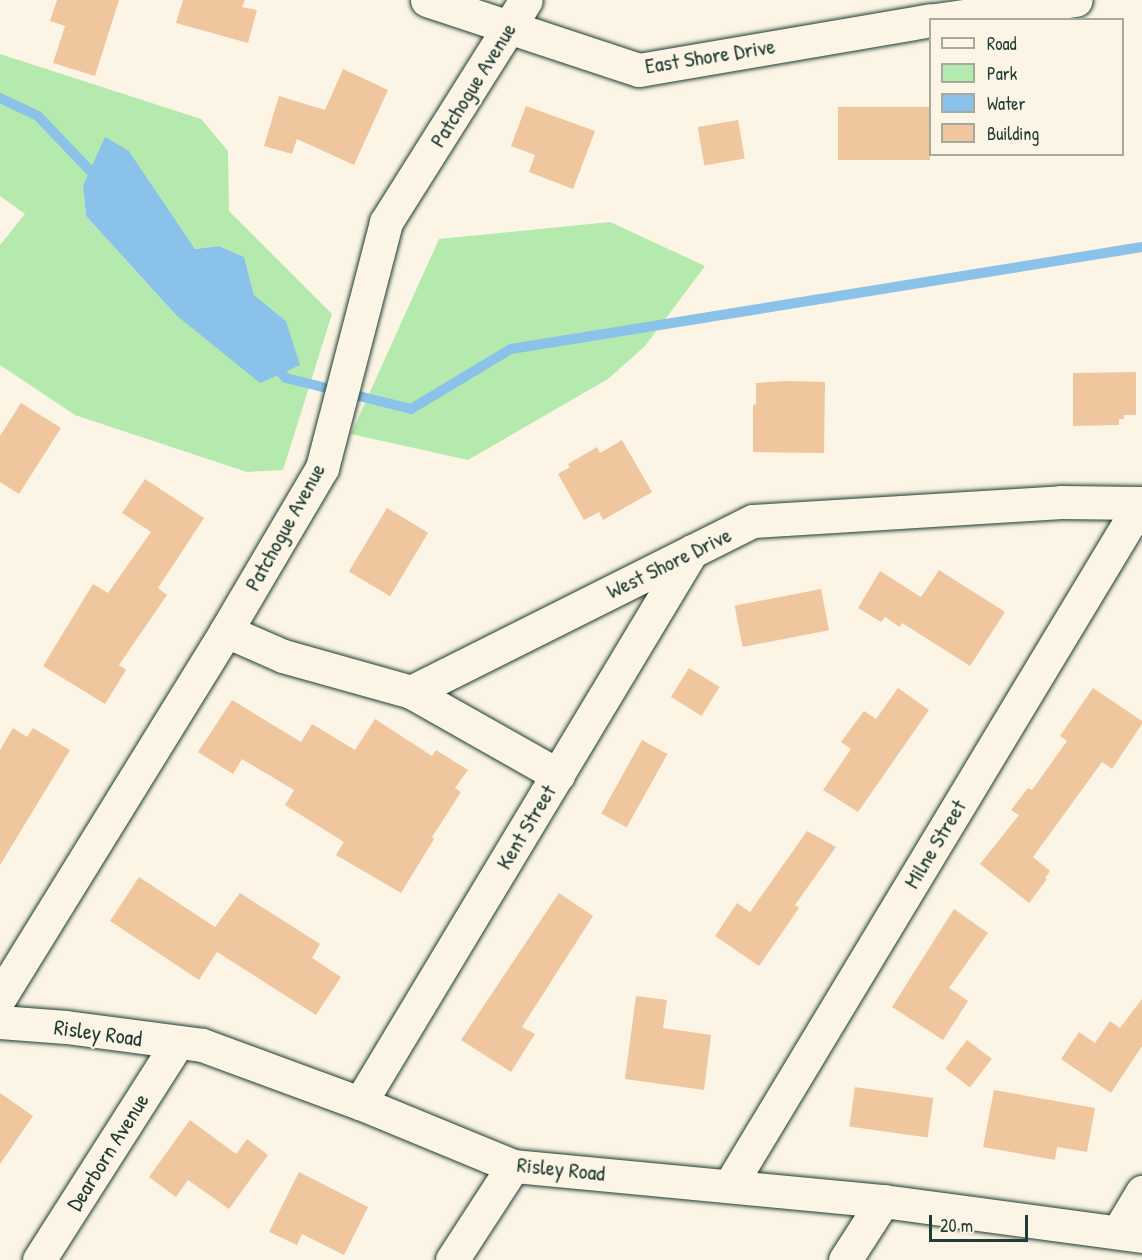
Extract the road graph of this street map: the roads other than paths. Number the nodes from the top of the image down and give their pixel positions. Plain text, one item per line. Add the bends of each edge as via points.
1 (427, 0) edge
2 (526, 0) edge
3 (943, 0) edge
4 (1076, 0) edge
5 (932, 18) edge
6 (946, 18) edge
7 (929, 20) edge
8 (509, 28) junction
9 (1141, 503) edge
10 (692, 551) junction
11 (226, 631) junction
12 (411, 692) junction
13 (558, 775) junction
14 (0, 997) edge
15 (0, 1022) edge
16 (177, 1043) junction
17 (360, 1103) junction
18 (513, 1166) junction
19 (730, 1185) junction
20 (1142, 1192) edge
21 (883, 1201) junction
22 (1130, 1234) edge
23 (39, 1260) edge
24 (452, 1260) edge
25 (844, 1260) edge

1 - 8 street, East Shore Drive
2 - 8 street, Patchogue Avenue
3 - 5 street
4 - 6 street, East Shore Drive
7 - 8 street, East Shore Drive via 639,70
8 - 11 street, Patchogue Avenue via 386,222 322,468
9 - 10 street, West Shore Drive via 1061,502 753,521
9 - 19 street, Milne Street
10 - 12 street, West Shore Drive
10 - 13 street, Kent Street
11 - 12 street via 283,656
11 - 14 street, Patchogue Avenue
12 - 13 street
13 - 17 street, Kent Street
15 - 16 street, Risley Road
16 - 17 street, Risley Road via 202,1045
16 - 23 street, Dearborn Avenue
17 - 18 street, Risley Road
18 - 19 street, Risley Road
18 - 24 street
19 - 21 street, Risley Road
20 - 22 street
21 - 22 street, Risley Road
21 - 25 street

